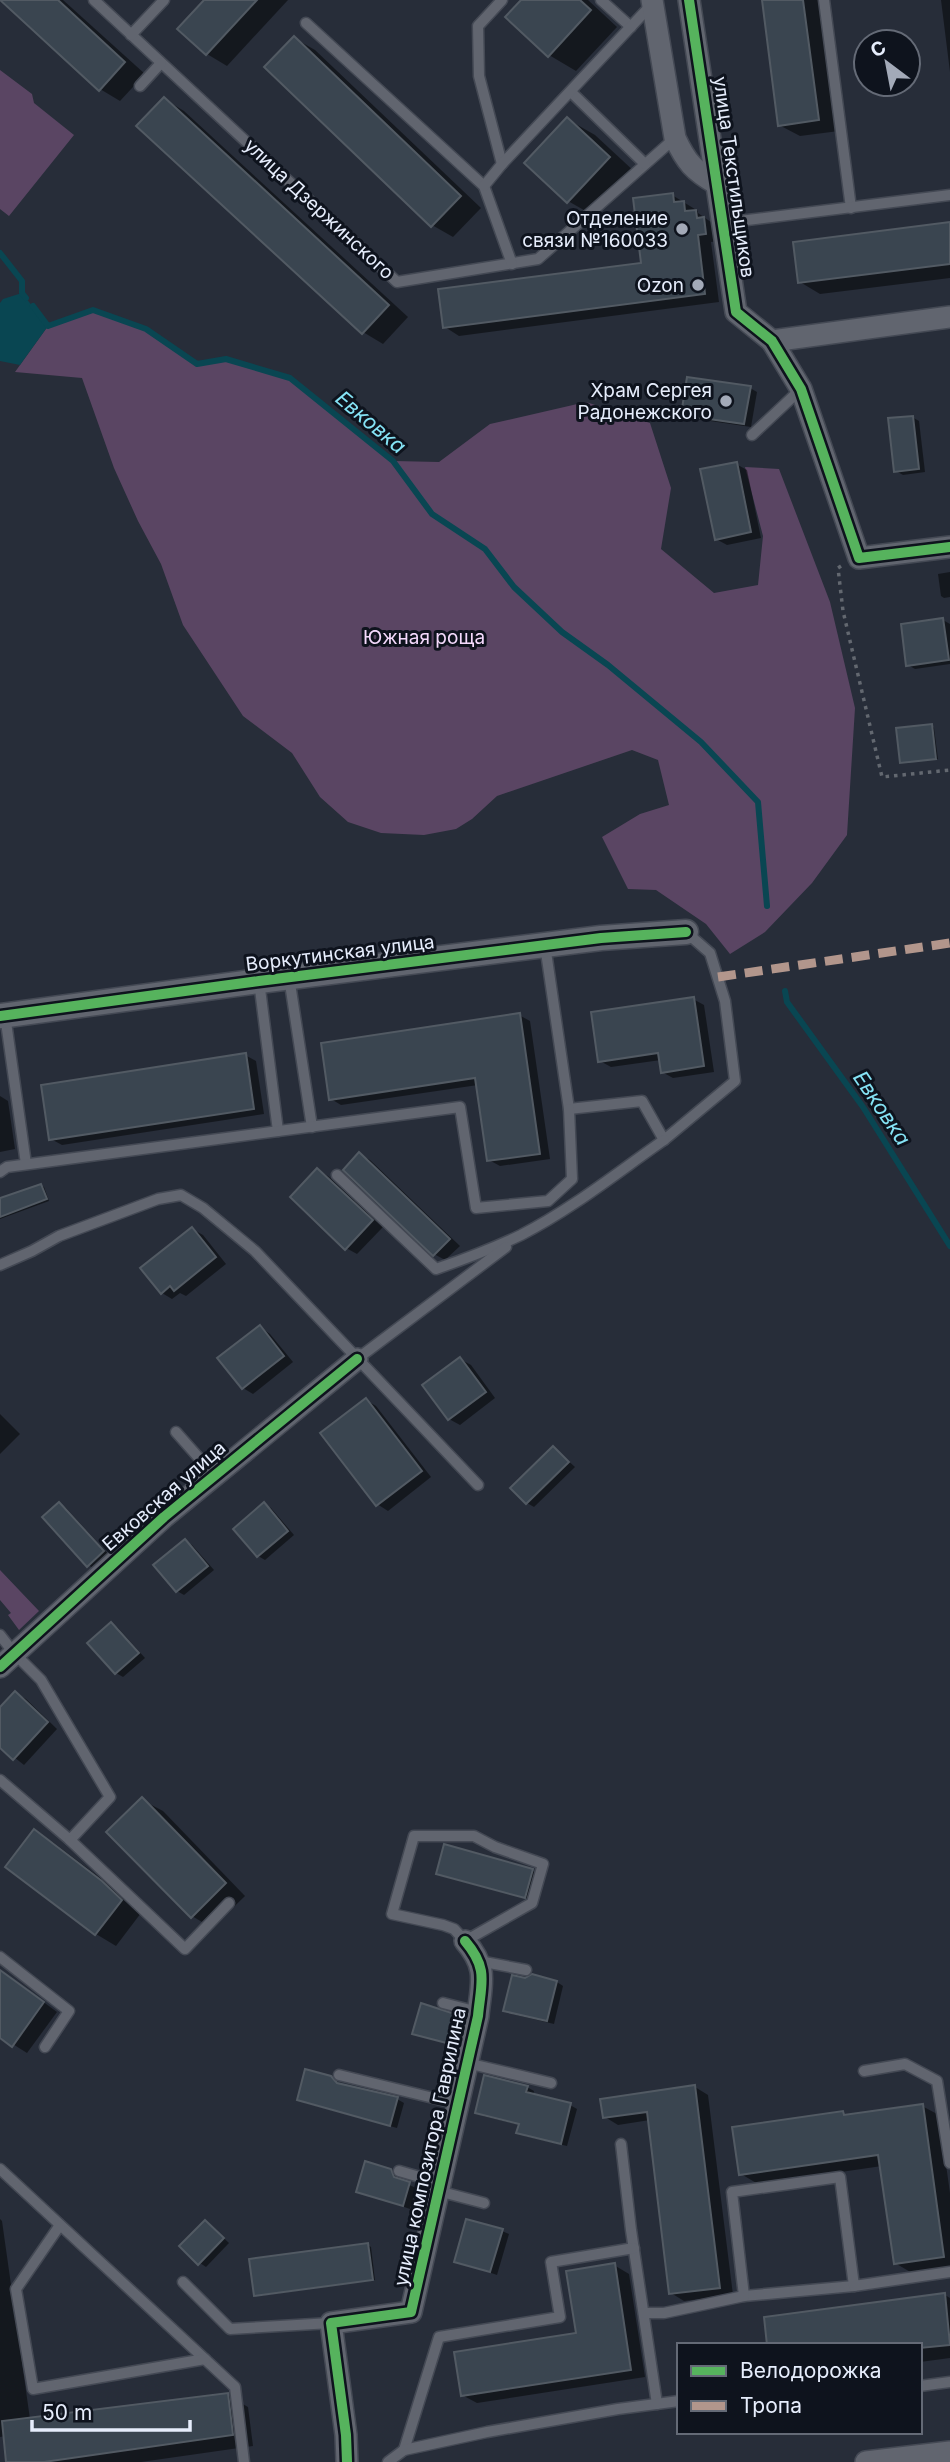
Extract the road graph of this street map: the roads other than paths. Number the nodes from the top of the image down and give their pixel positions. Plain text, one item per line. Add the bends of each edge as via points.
1 (164, 0) edge
2 (502, 0) edge
3 (601, 0) edge
4 (689, 0) edge
5 (824, 0) edge
6 (653, 2) edge
7 (102, 3) edge
8 (306, 23) dead end
9 (631, 27) junction
10 (131, 35) junction
11 (161, 63) junction
12 (140, 86) dead end
13 (571, 92) junction
14 (675, 138) junction
15 (502, 164) junction
16 (645, 164) junction
17 (717, 184) junction
18 (484, 186) junction
19 (950, 195) edge
20 (851, 208) junction
21 (723, 223) junction
22 (512, 264) junction
23 (950, 317) edge
24 (772, 341) junction
25 (801, 389) junction
26 (752, 435) dead end
27 (950, 547) edge
28 (686, 932) joint
29 (545, 945) junction
30 (289, 977) junction
31 (260, 981) junction
32 (2, 1016) edge
33 (569, 1109) junction
34 (312, 1127) junction
35 (278, 1131) junction
36 (664, 1140) junction
37 (26, 1164) junction
38 (2, 1169) edge
39 (337, 1175) dead end
40 (572, 1179) junction
41 (590, 1191) junction
42 (522, 1234) junction
43 (0, 1265) edge
44 (357, 1359) junction
45 (176, 1432) dead end
46 (214, 1475) junction
47 (478, 1485) dead end
48 (0, 1635) edge
49 (7, 1660) edge
50 (0, 1780) edge
51 (70, 1840) junction
52 (229, 1903) dead end
53 (465, 1941) junction
54 (0, 1957) edge
55 (479, 1961) junction
56 (526, 1970) dead end
57 (443, 2003) dead end
58 (478, 2012) junction
59 (45, 2047) dead end
60 (467, 2063) junction
61 (864, 2071) dead end
62 (339, 2075) dead end
63 (551, 2083) dead end
64 (458, 2105) junction
65 (621, 2144) dead end
66 (950, 2163) edge
67 (0, 2169) edge
68 (398, 2171) dead end
69 (439, 2187) junction
70 (484, 2203) dead end
71 (60, 2224) junction
72 (634, 2248) junction
73 (950, 2272) edge
74 (183, 2282) dead end
75 (854, 2287) junction
76 (744, 2296) junction
77 (644, 2313) junction
78 (331, 2323) junction
79 (205, 2359) junction
80 (950, 2382) edge
81 (922, 2386) edge
82 (677, 2401) edge
83 (657, 2404) junction
84 (404, 2450) junction
85 (950, 2452) edge
86 (244, 2462) edge
87 (347, 2462) edge
88 (388, 2462) edge
89 (866, 2462) edge

1 - 10 lane
2 - 15 lane via 478,26 479,76
3 - 9 lane
4 - 17 street, улица Текстильщиков
5 - 20 lane
6 - 9 lane
6 - 14 street, улица Текстильщиков
7 - 10 lane, улица Дзержинского
8 - 18 lane
9 - 13 lane
10 - 11 lane, улица Дзержинского
11 - 12 lane
11 - 22 lane, улица Дзержинского via 397,282
13 - 15 lane
13 - 16 lane
14 - 16 lane, улица Дзержинского
14 - 17 street, улица Текстильщиков via 685,159
15 - 18 lane
16 - 22 lane, улица Дзержинского via 538,259
17 - 21 street, улица Текстильщиков
18 - 22 lane
19 - 20 lane
20 - 21 lane
21 - 24 street, улица Текстильщиков via 736,312
23 - 24 street
24 - 25 street
25 - 26 lane
25 - 27 street via 859,558
28 - 29 street, Воркутинская улица
28 - 36 lane via 710,953 725,1001 735,1081
29 - 30 street, Воркутинская улица
29 - 33 lane
30 - 31 street, Воркутинская улица
30 - 34 lane
31 - 32 street, Воркутинская улица
31 - 35 lane
32 - 37 lane
33 - 36 lane via 642,1101
33 - 40 lane
34 - 35 lane
34 - 40 lane via 460,1107 476,1209 548,1200
35 - 37 lane
36 - 41 lane
37 - 38 lane
39 - 42 lane via 436,1269
40 - 41 lane
41 - 42 lane
42 - 44 lane
43 - 44 lane via 59,1236 181,1195 255,1251
44 - 46 street, Евковская улица
44 - 47 lane
45 - 46 lane
46 - 49 street, Евковская улица
48 - 49 lane
49 - 51 lane via 41,1680 110,1797
50 - 51 lane
51 - 52 lane via 185,1949
53 - 53 lane via 454,1929 392,1914 414,1836 474,1836 543,1864 532,1903
53 - 55 street
54 - 59 lane via 69,2011
55 - 56 lane
55 - 58 street, улица композитора Гаврилина via 483,1967
57 - 58 lane
58 - 60 street, улица композитора Гаврилина
60 - 63 lane
60 - 64 street, улица композитора Гаврилина
61 - 66 lane via 905,2064 937,2081
62 - 64 lane
64 - 69 street, улица композитора Гаврилина
65 - 72 lane
67 - 71 lane
68 - 69 lane
69 - 70 lane
69 - 78 street, улица композитора Гаврилина via 411,2312
71 - 79 lane
71 - 79 lane via 16,2289 33,2389
72 - 77 lane
72 - 84 lane via 551,2262 560,2317 439,2337
73 - 75 lane
74 - 78 lane via 230,2329
75 - 76 lane
75 - 76 lane via 840,2177 732,2192
76 - 77 lane
77 - 83 lane
78 - 87 street
79 - 86 lane via 235,2387
80 - 81 lane
82 - 83 lane
83 - 84 lane
84 - 88 lane
85 - 89 street

